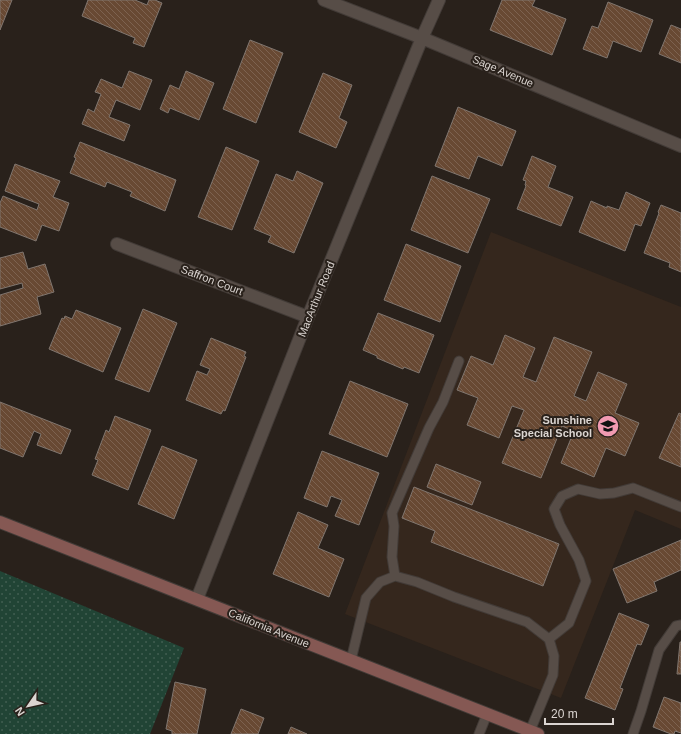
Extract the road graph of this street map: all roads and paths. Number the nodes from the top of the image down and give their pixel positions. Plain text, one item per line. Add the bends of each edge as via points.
1 (324, 0) edge
2 (439, 0) edge
3 (422, 38) junction
4 (681, 146) edge
5 (117, 244) dead end
6 (308, 316) junction
7 (459, 361) dead end
8 (681, 507) edge
9 (0, 522) edge
10 (395, 576) junction
11 (197, 599) junction
12 (681, 626) edge
13 (549, 639) junction
14 (351, 660) junction
15 (487, 714) junction
16 (534, 732) edge
17 (479, 734) edge
18 (633, 734) edge

1 - 3 street, Sage Avenue
2 - 3 street, MacArthur Road
3 - 4 street, Sage Avenue
3 - 6 street, MacArthur Road
5 - 6 street, Saffron Court
6 - 11 street, MacArthur Road
7 - 10 lane via 392,513 392,557
8 - 13 lane via 632,488 600,494 578,489 562,496 554,509 579,560 586,581 569,623
9 - 11 main road, California Avenue
10 - 13 lane via 527,622
10 - 14 lane via 380,582 366,598
11 - 14 main road, California Avenue
12 - 18 lane via 676,626 659,650
13 - 16 lane via 554,656 553,675
14 - 15 main road, California Avenue
15 - 16 main road, California Avenue
15 - 17 lane

